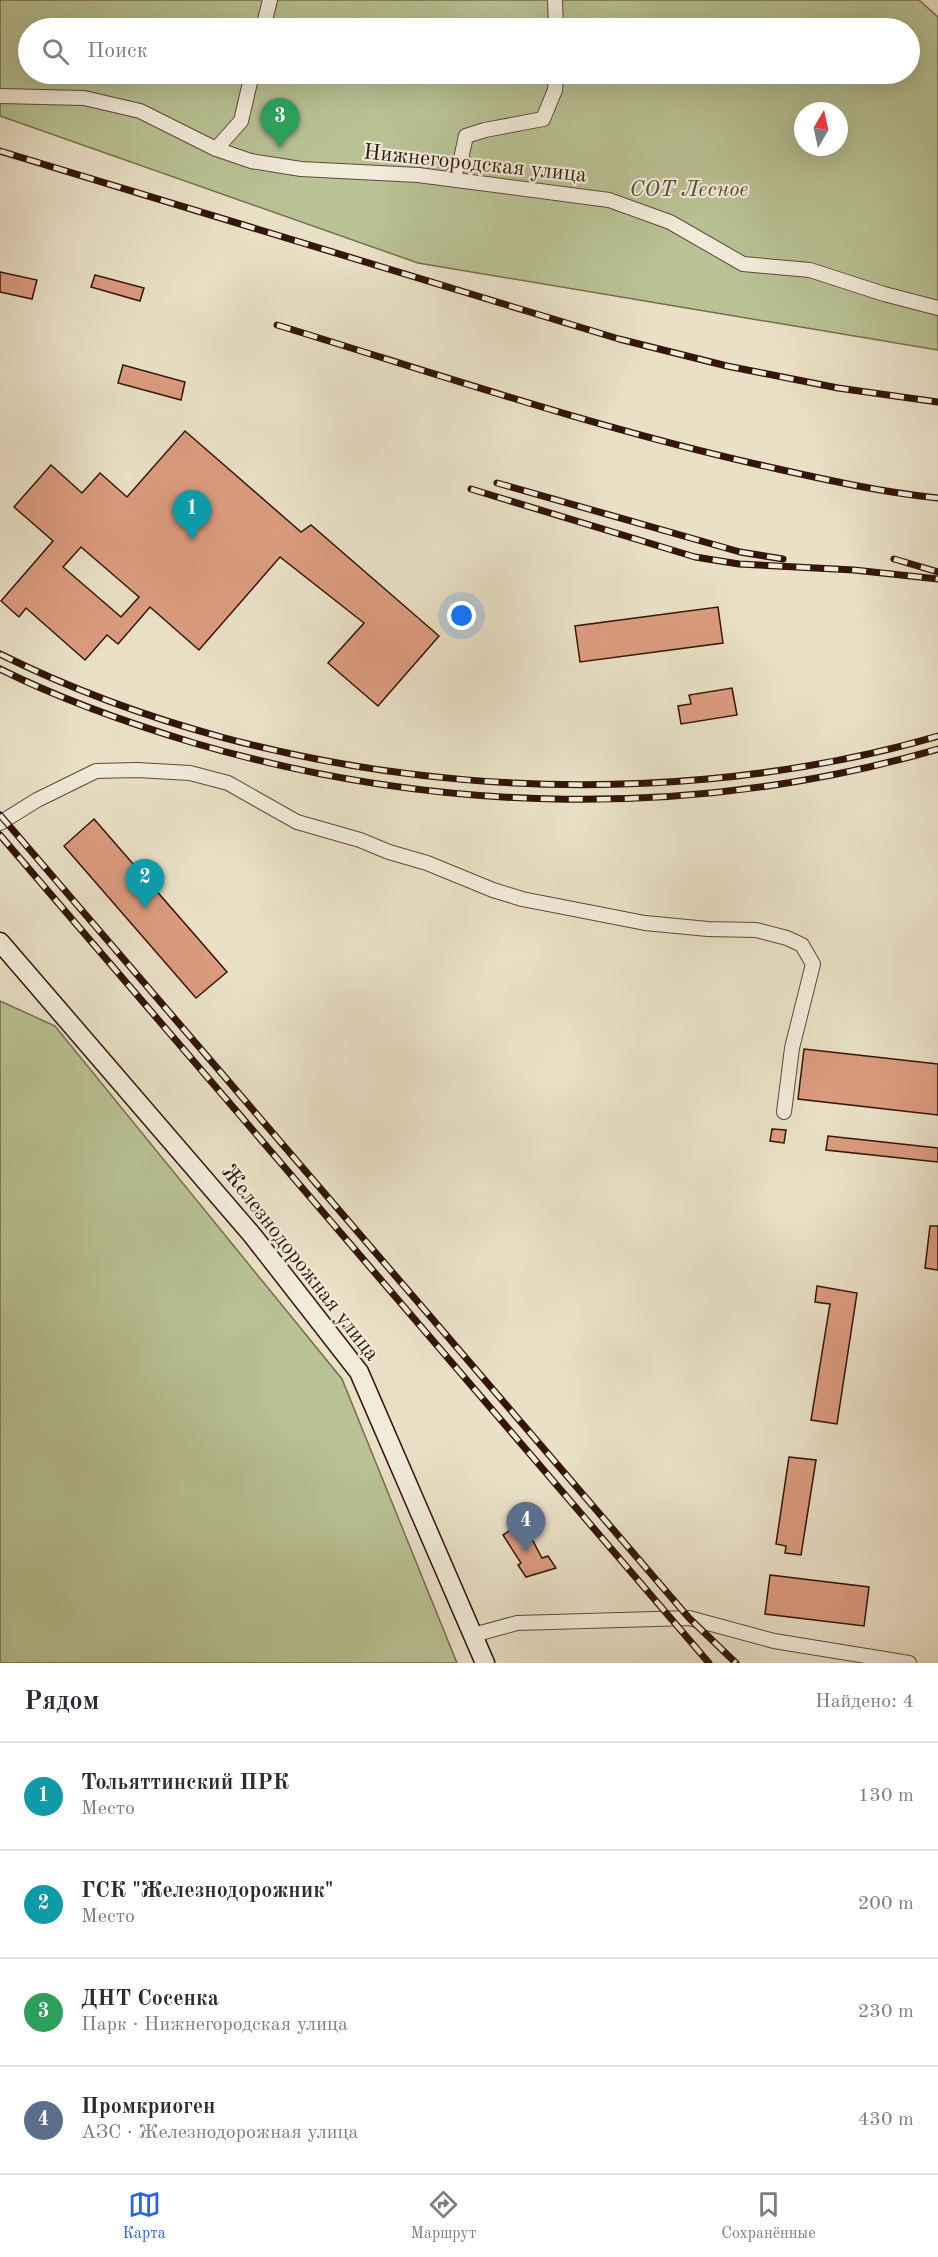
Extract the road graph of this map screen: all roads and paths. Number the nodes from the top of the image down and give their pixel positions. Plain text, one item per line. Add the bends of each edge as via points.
1 (270, 0) edge
2 (555, 0) edge
3 (266, 18) edge
4 (556, 18) edge
5 (250, 84) edge
6 (555, 84) edge
7 (0, 96) edge
8 (216, 149) junction
9 (451, 179) junction
10 (938, 308) edge
11 (0, 823) edge
12 (0, 942) edge
13 (784, 1112) dead end
14 (473, 1635) junction
15 (486, 1663) edge
16 (909, 1663) edge

1 - 3 street
2 - 4 street
5 - 8 street via 241,121
6 - 9 street via 543,119 466,135 460,163
7 - 8 street, Нижнегородская улица via 84,98 140,111
8 - 9 street, Нижнегородская улица via 251,161 301,169
9 - 10 street, Нижнегородская улица via 609,200 670,222 743,264 810,270
11 - 13 street via 96,771 190,773 228,783 297,822 360,840 522,899 645,923 756,930 787,938 802,945 813,964 792,1048
12 - 14 main road, Железнодорожная улица via 254,1236 359,1372
14 - 15 main road, Железнодорожная улица
14 - 16 street via 517,1623 689,1618 774,1641

